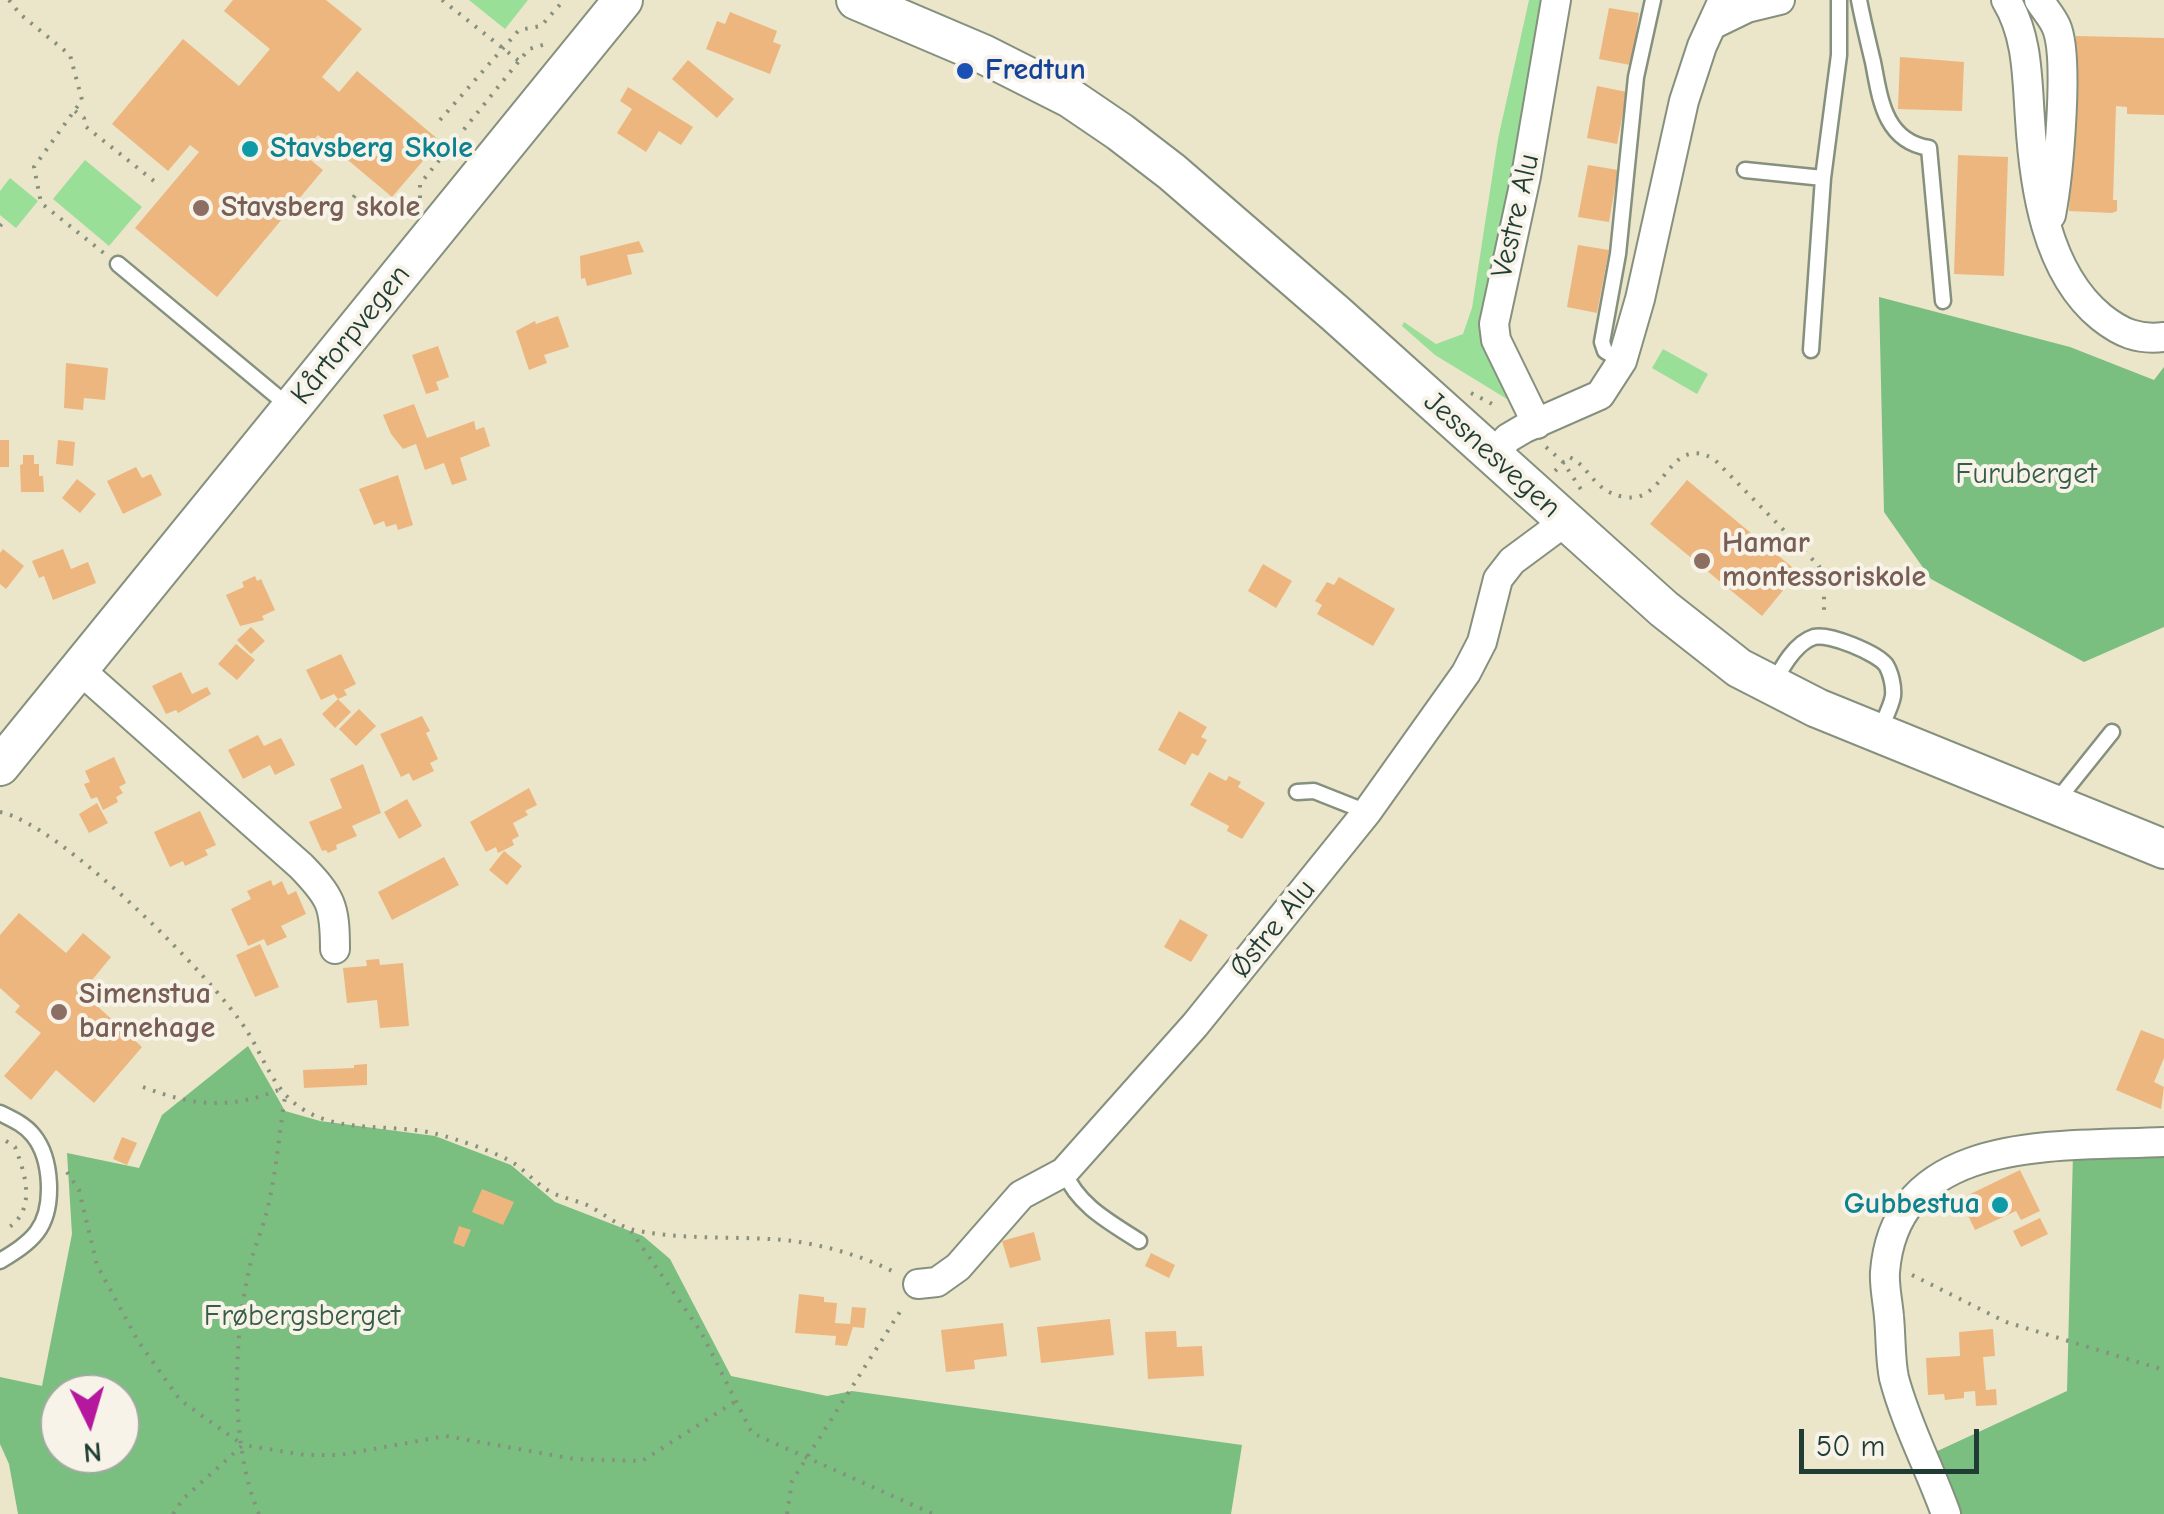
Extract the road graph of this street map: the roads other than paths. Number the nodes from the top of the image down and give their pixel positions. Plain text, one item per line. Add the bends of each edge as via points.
1 (623, 0) edge
2 (856, 0) edge
3 (1556, 0) edge
4 (1653, 0) edge
5 (1780, 0) edge
6 (1839, 0) edge
7 (1859, 0) edge
8 (2006, 0) edge
9 (2038, 0) edge
10 (1718, 12) edge
11 (1745, 170) dead end
12 (1823, 178) junction
13 (2048, 231) junction
14 (118, 264) road end
15 (1942, 301) dead end
16 (2164, 336) edge
17 (1811, 350) dead end
18 (1622, 362) junction
19 (291, 408) junction
20 (1537, 424) junction
21 (1492, 454) junction
22 (1566, 520) junction
23 (79, 669) junction
24 (1772, 686) junction
25 (2112, 732) dead end
26 (1879, 733) junction
27 (0, 766) edge
28 (1296, 792) dead end
29 (2054, 804) junction
30 (1367, 812) junction
31 (2164, 849) edge
32 (335, 949) dead end
33 (0, 1113) edge
34 (2164, 1142) edge
35 (1064, 1172) junction
36 (1139, 1241) dead end
37 (0, 1261) edge
38 (918, 1284) road end
39 (1946, 1514) edge

1 - 19 main road, Kårtorpvegen
2 - 21 main road, Jessnesvegen via 1000,62 1120,132
3 - 20 street, Vestre Alu via 1494,324
4 - 18 lane via 1636,78 1602,342
5 - 10 street
6 - 12 lane
7 - 15 lane via 1884,114 1911,143 1929,148
8 - 13 street via 2026,58
9 - 13 street via 2058,29 2060,63 2058,178
10 - 18 street via 1684,101
11 - 12 lane
12 - 17 lane
13 - 16 street via 2086,304 2118,331
14 - 19 lane
18 - 20 street via 1600,396
19 - 23 main road, Kårtorpvegen
20 - 21 street
21 - 22 main road, Jessnesvegen
22 - 24 main road, Jessnesvegen via 1704,642
22 - 30 street, Østre Alu via 1512,560 1498,580 1482,642 1466,673
23 - 27 main road, Kårtorpvegen
23 - 32 street via 327,893
24 - 26 main road, Jessnesvegen
24 - 26 lane via 1800,646 1816,636 1833,637 1886,665 1893,697
25 - 29 lane
26 - 29 main road, Jessnesvegen
28 - 30 lane via 1314,791
29 - 31 main road, Jessnesvegen
30 - 35 street, Østre Alu via 1196,1025
33 - 37 lane via 30,1132 48,1184 45,1219 32,1239
34 - 39 street via 2027,1148 1982,1159 1937,1176 1902,1214 1885,1274 1894,1377
35 - 36 lane via 1073,1193
35 - 38 street, Østre Alu via 1021,1195 958,1267 938,1282

